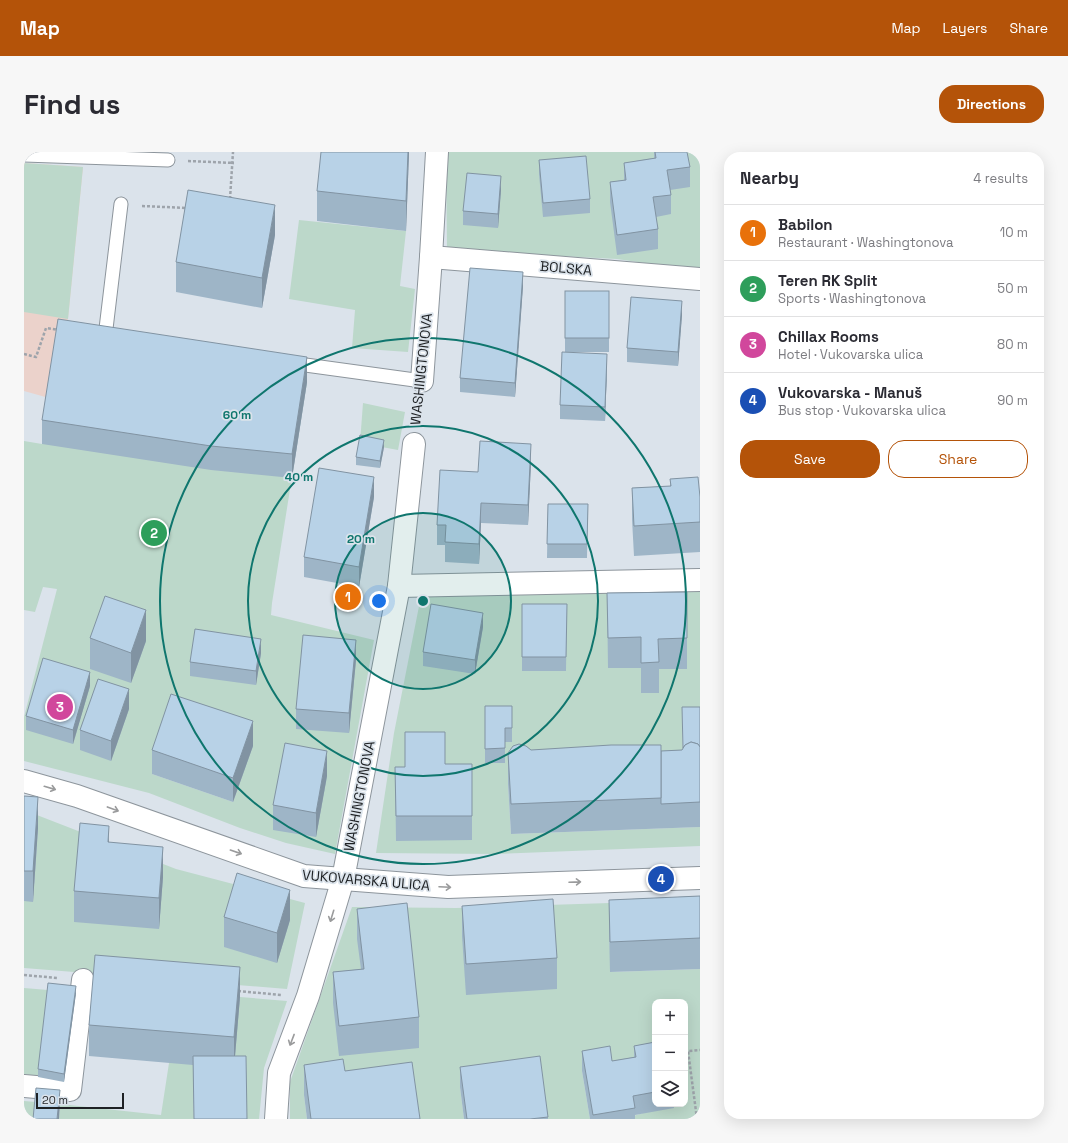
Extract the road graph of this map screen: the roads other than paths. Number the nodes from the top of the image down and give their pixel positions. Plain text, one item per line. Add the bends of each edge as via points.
1 (437, 152) edge
2 (24, 154) edge
3 (168, 160) road end
4 (121, 204) road end
5 (431, 257) junction
6 (700, 279) edge
7 (120, 339) edge
8 (282, 362) edge
9 (422, 381) joint
10 (414, 444) road end
11 (700, 580) edge
12 (399, 586) junction
13 (24, 781) edge
14 (700, 878) edge
15 (343, 879) junction
16 (83, 980) dead end
17 (24, 1086) edge
18 (276, 1119) edge

1 - 5 street, WASHINGTONOVA
2 - 3 lane
4 - 7 lane via 105,337
5 - 6 street, BOLSKA
5 - 9 street, WASHINGTONOVA
8 - 9 lane
10 - 12 street, WASHINGTONOVA
11 - 12 street
12 - 15 street, WASHINGTONOVA
13 -> 15 street, VUKOVARSKA ULICA via 76,796 304,876
15 -> 14 street, VUKOVARSKA ULICA via 448,887
15 -> 18 street, WASHINGTONOVA via 308,996 279,1073
16 - 17 street via 70,1090

